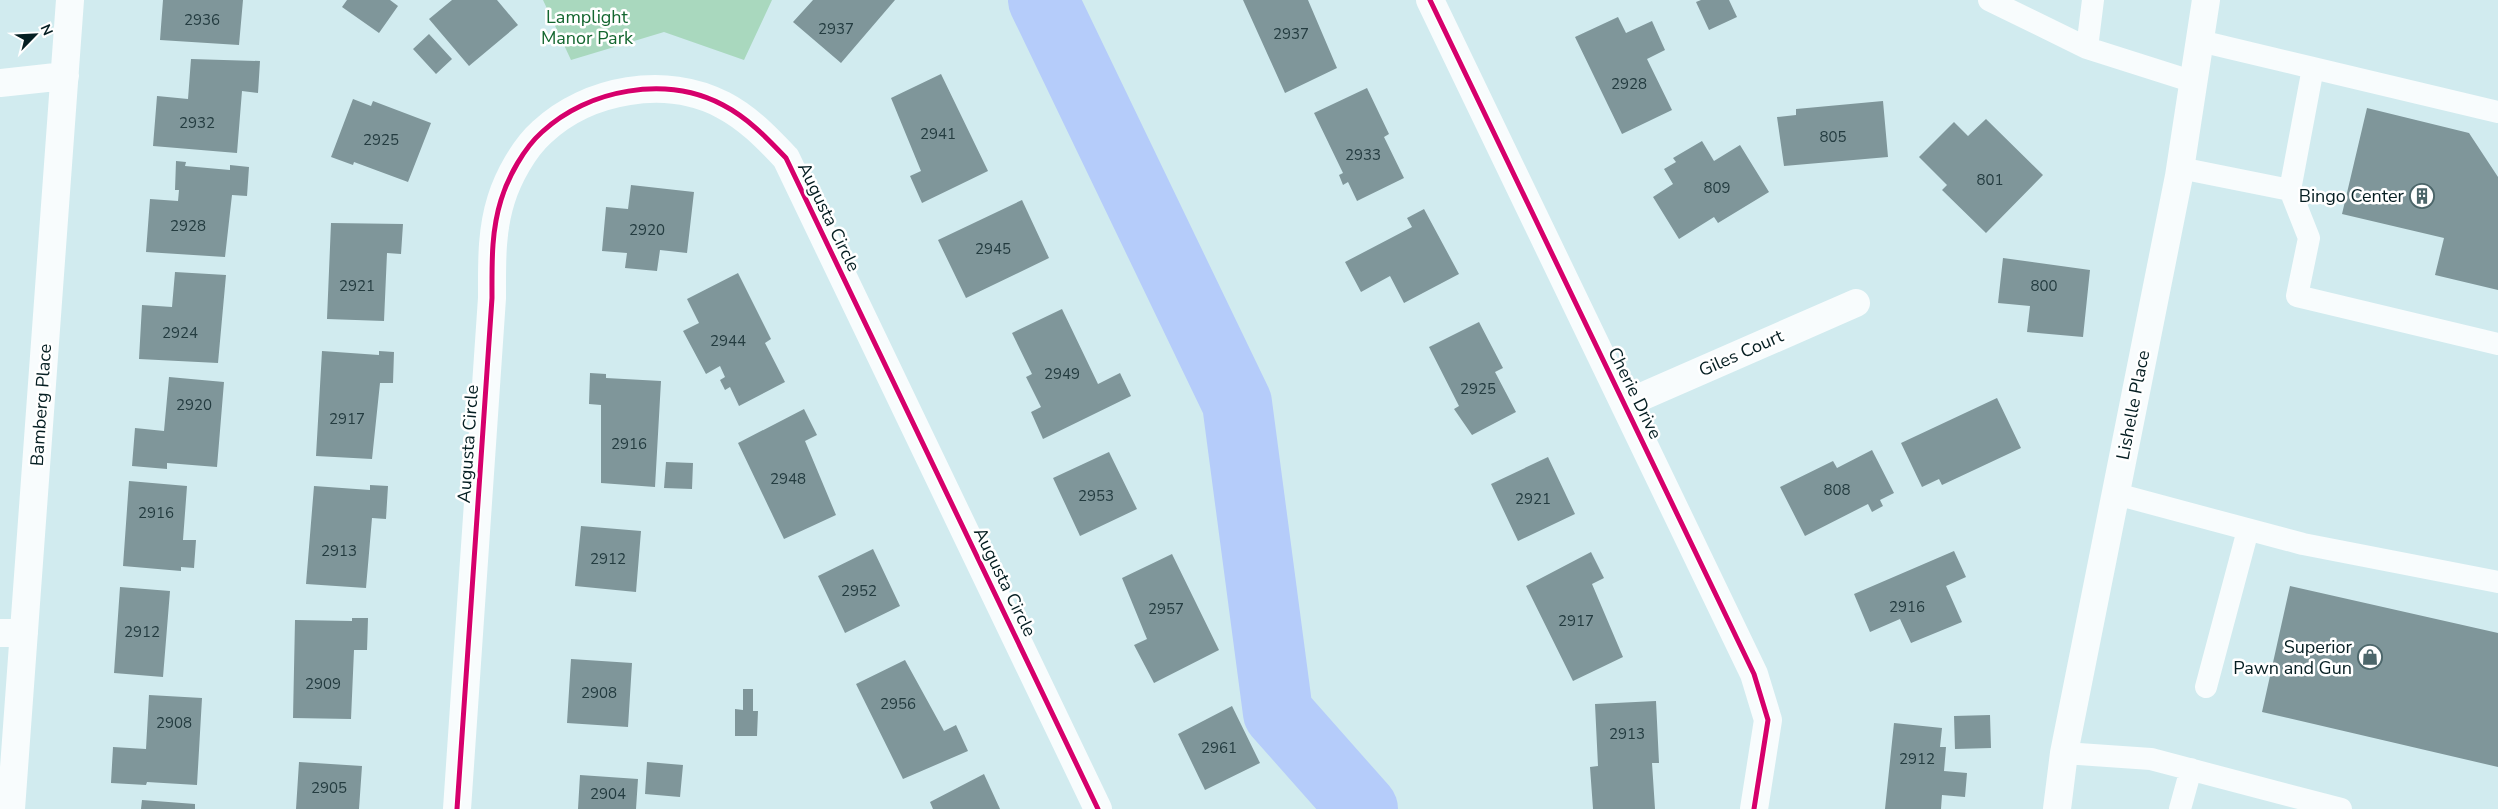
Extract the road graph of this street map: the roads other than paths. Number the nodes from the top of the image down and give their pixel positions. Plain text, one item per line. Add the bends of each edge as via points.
1 (70, 0) edge
2 (1430, 0) edge
3 (1989, 0) edge
4 (2093, 0) edge
5 (2206, 0) edge
6 (2200, 41) junction
7 (2087, 48) junction
8 (2312, 68) junction
9 (65, 76) junction
10 (2194, 82) junction
11 (0, 83) edge
12 (2498, 112) edge
13 (2180, 168) junction
14 (2290, 190) junction
15 (1856, 302) dead end
16 (2498, 344) edge
17 (1625, 404) junction
18 (2116, 494) junction
19 (2248, 530) junction
20 (2498, 582) edge
21 (12, 633) edge
22 (2206, 687) dead end
23 (2064, 753) junction
24 (2191, 769) junction
25 (11, 809) edge
26 (457, 809) edge
27 (1098, 809) edge
28 (1754, 809) edge
29 (2058, 809) edge
30 (2180, 809) edge
31 (2341, 809) edge

1 - 9 street, Bamberg Place
2 - 17 street, Cherie Drive
3 - 7 lane
4 - 7 lane
5 - 6 street, Lishelle Place
6 - 8 lane
6 - 10 street, Lishelle Place
7 - 10 lane
8 - 12 lane
8 - 14 lane
9 - 11 street
9 - 21 street, Bamberg Place
10 - 13 street, Lishelle Place
13 - 14 lane
13 - 18 street, Lishelle Place
14 - 16 lane via 2309,238 2298,296
15 - 17 street, Giles Court
17 - 28 street, Cherie Drive via 1754,674 1768,720
18 - 19 lane
18 - 23 street, Lishelle Place
19 - 20 lane via 2303,544
19 - 22 lane
21 - 25 street, Bamberg Place
23 - 24 lane via 2151,759
23 - 29 street, Lishelle Place
24 - 30 lane
24 - 31 lane
26 - 27 street, Augusta Circle via 492,298 492,242 502,199 521,159 542,132 579,106 616,93 654,88 692,94 722,104 754,124 786,158

